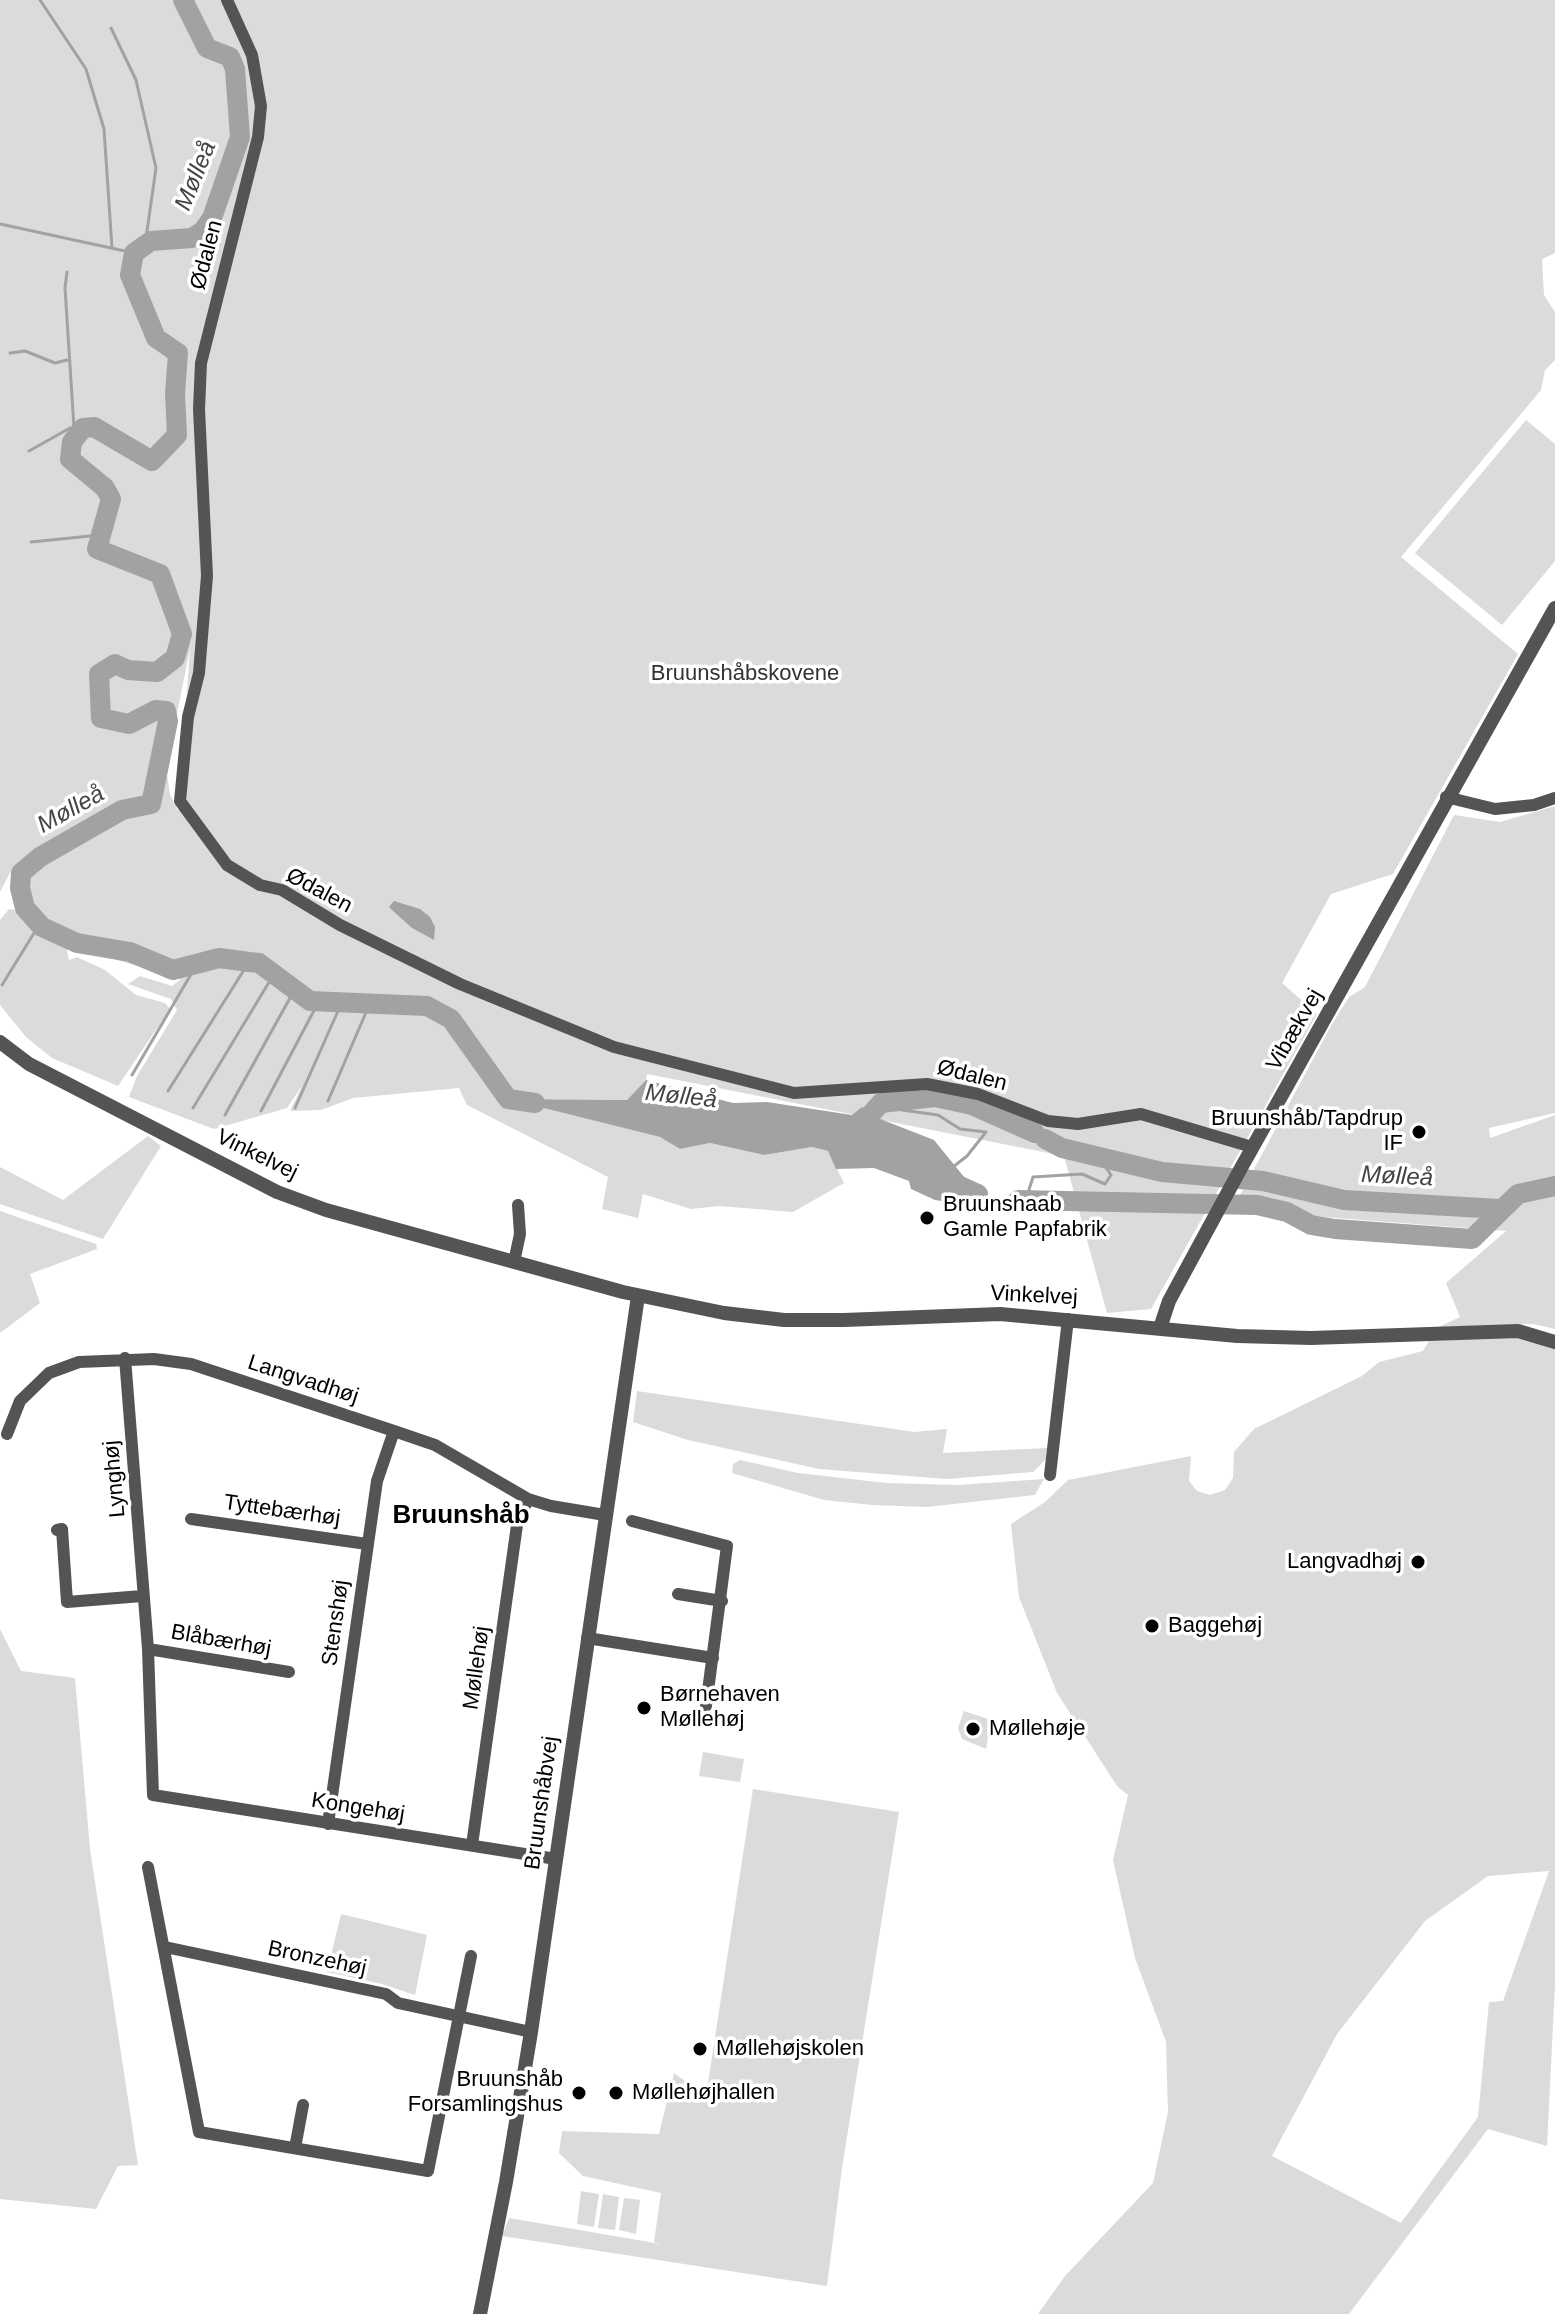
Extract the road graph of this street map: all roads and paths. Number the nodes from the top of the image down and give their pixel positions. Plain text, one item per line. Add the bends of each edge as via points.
1 (227, 0) edge
2 (1555, 608) edge
3 (1446, 797) junction
4 (1555, 798) edge
5 (0, 1042) edge
6 (1252, 1147) junction
7 (518, 1205) dead end
8 (514, 1262) junction
9 (638, 1296) junction
10 (1068, 1319) junction
11 (1160, 1328) junction
12 (1555, 1342) edge
13 (125, 1358) junction
14 (394, 1431) junction
15 (7, 1434) dead end
16 (1050, 1475) dead end
17 (528, 1499) junction
18 (605, 1515) junction
19 (191, 1519) dead end
20 (632, 1521) dead end
21 (57, 1530) dead end
22 (367, 1544) junction
23 (678, 1594) dead end
24 (142, 1596) junction
25 (722, 1601) junction
26 (587, 1638) junction
27 (148, 1649) junction
28 (713, 1658) junction
29 (289, 1672) dead end
30 (706, 1706) dead end
31 (153, 1795) joint
32 (328, 1824) junction
33 (472, 1845) junction
34 (556, 1859) junction
35 (148, 1867) dead end
36 (165, 1947) junction
37 (471, 1956) dead end
38 (459, 2016) junction
39 (531, 2032) junction
40 (303, 2105) dead end
41 (295, 2148) junction
42 (480, 2314) edge

1 - 6 street, Ødalen via 252,55 261,106 258,137 201,363 207,576 180,801 227,865 460,984 614,1047 794,1093 927,1084 978,1094 1048,1121 1078,1124 1141,1114
2 - 3 street, Vibækvej
3 - 4 street via 1495,809
3 - 6 street, Vibækvej via 1345,988
5 - 8 street, Vinkelvej via 29,1064 277,1192
6 - 11 street, Vibækvej via 1169,1301
7 - 8 street via 520,1234
8 - 9 street, Vinkelvej
9 - 10 street, Vinkelvej via 784,1320 958,1314
9 - 18 street, Bruunshåbvej
10 - 11 street, Vinkelvej
10 - 16 street
11 - 12 street, Vinkelvej via 1311,1338 1518,1331
13 - 14 street, Langvadhøj via 191,1364
13 - 15 street, Langvadhøj via 79,1362 49,1373 20,1401
13 - 24 street, Lynghøj
14 - 17 street, Langvadhøj via 435,1445
14 - 22 street, Stenshøj via 377,1481
17 - 18 street, Langvadhøj
17 - 33 street, Møllehøj via 517,1525
18 - 26 street, Bruunshåbvej
19 - 22 street, Tyttebærhøj
20 - 25 street via 727,1546
21 - 24 street via 62,1529 67,1602
22 - 32 street, Stenshøj
23 - 25 street
24 - 27 street, Lynghøj
25 - 28 street
26 - 28 street
26 - 34 street, Bruunshåbvej
27 - 29 street, Blåbærhøj
27 - 31 street, Lynghøj
28 - 30 street
31 - 32 street, Kongehøj
32 - 33 street, Kongehøj
33 - 34 street, Kongehøj
34 - 39 street, Bruunshåbvej
35 - 36 street
36 - 38 street, Bronzehøj via 386,1994 398,2003
36 - 41 street via 199,2132
37 - 38 street
38 - 39 street, Bronzehøj
38 - 41 street via 428,2171
39 - 42 street, Bruunshåbvej
40 - 41 street

